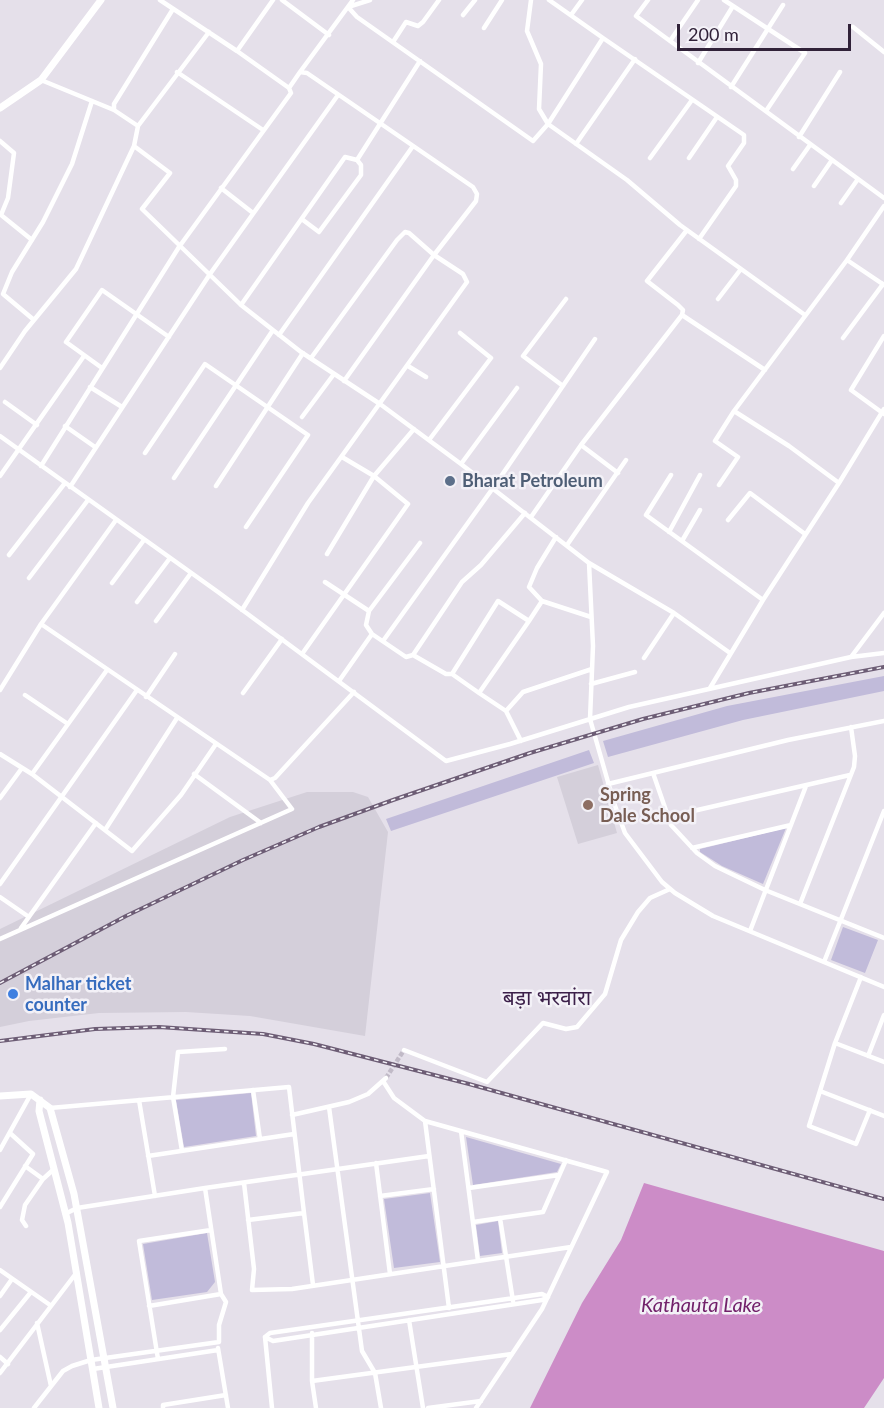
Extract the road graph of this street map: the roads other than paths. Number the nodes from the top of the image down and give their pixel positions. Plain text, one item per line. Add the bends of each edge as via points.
1 (101, 0) edge
2 (160, 0) edge
3 (273, 0) edge
4 (282, 0) edge
5 (353, 0) edge
6 (439, 0) edge
7 (474, 0) edge
8 (502, 0) edge
9 (531, 0) edge
10 (549, 0) edge
11 (582, 0) edge
12 (648, 0) edge
13 (698, 0) edge
14 (724, 0) edge
15 (368, 1) edge
16 (783, 5) dead end
17 (733, 6) junction
18 (348, 8) junction
19 (173, 9) junction
20 (463, 15) dead end
21 (572, 15) junction
22 (853, 27) dead end
23 (483, 28) dead end
24 (768, 30) junction
25 (209, 32) junction
26 (329, 35) junction
27 (603, 38) junction
28 (670, 41) junction
29 (393, 42) junction
30 (237, 51) junction
31 (884, 52) edge
32 (635, 59) junction
33 (420, 61) junction
34 (698, 63) junction
35 (177, 72) junction
36 (300, 72) junction
37 (840, 72) dead end
38 (41, 80) junction
39 (731, 87) junction
40 (289, 88) junction
41 (338, 95) junction
42 (692, 100) junction
43 (92, 101) junction
44 (0, 108) edge
45 (114, 110) junction
46 (766, 111) junction
47 (717, 117) junction
48 (380, 124) junction
49 (548, 124) junction
50 (138, 126) junction
51 (263, 130) junction
52 (799, 137) junction
53 (0, 141) edge
54 (576, 144) junction
55 (810, 145) junction
56 (134, 146) junction
57 (413, 146) junction
58 (650, 158) dead end
59 (689, 158) dead end
60 (357, 160) junction
61 (831, 160) junction
62 (793, 168) dead end
63 (858, 179) junction
64 (814, 186) dead end
65 (220, 188) junction
66 (884, 198) edge
67 (841, 203) dead end
68 (883, 209) edge
69 (253, 213) junction
70 (303, 220) junction
71 (687, 230) junction
72 (699, 239) junction
73 (32, 240) junction
74 (179, 247) junction
75 (434, 255) junction
76 (847, 260) junction
77 (741, 269) junction
78 (210, 276) junction
79 (883, 284) edge
80 (566, 299) dead end
81 (718, 299) dead end
82 (241, 305) junction
83 (137, 313) junction
84 (682, 315) junction
85 (805, 315) junction
86 (34, 320) junction
87 (273, 330) junction
88 (460, 333) dead end
89 (279, 335) junction
90 (884, 336) edge
91 (169, 337) junction
92 (843, 338) dead end
93 (595, 339) dead end
94 (303, 353) junction
95 (84, 356) junction
96 (311, 358) junction
97 (408, 366) junction
98 (0, 368) edge
99 (102, 368) junction
100 (765, 370) junction
101 (334, 374) junction
102 (426, 377) dead end
103 (344, 381) junction
104 (235, 384) junction
105 (563, 386) junction
106 (90, 387) junction
107 (517, 388) dead end
108 (5, 402) dead end
109 (380, 404) junction
110 (267, 405) junction
111 (122, 407) junction
112 (734, 411) junction
113 (883, 412) edge
114 (302, 417) dead end
115 (37, 425) junction
116 (65, 426) junction
117 (414, 429) junction
118 (0, 436) edge
119 (429, 440) junction
120 (581, 445) junction
121 (94, 447) junction
122 (20, 450) junction
123 (145, 453) dead end
124 (342, 456) junction
125 (626, 460) dead end
126 (461, 464) junction
127 (41, 466) junction
128 (618, 472) junction
129 (671, 475) dead end
130 (700, 475) dead end
131 (0, 476) edge
132 (374, 476) junction
133 (174, 478) dead end
134 (64, 483) junction
135 (839, 483) junction
136 (719, 485) dead end
137 (216, 486) dead end
138 (70, 487) junction
139 (493, 488) junction
140 (88, 500) junction
141 (700, 510) dead end
142 (525, 513) junction
143 (531, 517) junction
144 (728, 519) dead end
145 (116, 520) junction
146 (246, 527) dead end
147 (669, 532) junction
148 (805, 534) junction
149 (556, 537) junction
150 (144, 540) junction
151 (682, 541) junction
152 (420, 543) dead end
153 (567, 545) junction
154 (327, 554) dead end
155 (9, 555) dead end
156 (170, 558) junction
157 (589, 563) junction
158 (191, 573) junction
159 (29, 578) dead end
160 (325, 582) dead end
161 (112, 584) dead end
162 (344, 595) junction
163 (763, 600) junction
164 (542, 601) junction
165 (137, 602) dead end
166 (242, 610) junction
167 (369, 611) junction
168 (884, 612) edge
169 (674, 613) junction
170 (591, 617) junction
171 (156, 621) dead end
172 (529, 621) junction
173 (41, 624) junction
174 (372, 634) junction
175 (282, 639) junction
176 (383, 641) junction
177 (883, 652) edge
178 (730, 653) junction
179 (176, 654) dead end
180 (302, 654) junction
181 (413, 655) junction
182 (851, 657) junction
183 (644, 658) dead end
184 (592, 669) junction
185 (107, 670) junction
186 (635, 672) dead end
187 (452, 674) junction
188 (339, 681) junction
189 (591, 684) junction
190 (710, 688) junction
191 (0, 690) edge
192 (137, 690) junction
193 (354, 692) junction
194 (243, 693) dead end
195 (479, 693) junction
196 (25, 695) dead end
197 (146, 697) junction
198 (506, 711) junction
199 (177, 718) junction
200 (590, 718) junction
201 (884, 721) edge
202 (68, 724) junction
203 (851, 728) junction
204 (521, 741) junction
205 (216, 744) junction
206 (0, 754) edge
207 (22, 768) junction
208 (653, 773) junction
209 (32, 774) junction
210 (195, 774) junction
211 (850, 775) junction
212 (270, 780) junction
213 (608, 784) junction
214 (806, 786) junction
215 (62, 797) junction
216 (0, 798) edge
217 (884, 811) edge
218 (667, 817) junction
219 (96, 823) junction
220 (261, 823) junction
221 (791, 825) junction
222 (105, 830) junction
223 (692, 848) junction
224 (0, 884) edge
225 (670, 889) junction
226 (765, 890) junction
227 (0, 897) edge
228 (800, 904) junction
229 (29, 917) junction
230 (840, 921) junction
231 (19, 930) junction
232 (750, 931) junction
233 (883, 936) edge
234 (0, 939) edge
235 (824, 962) junction
236 (861, 977) junction
237 (884, 987) edge
238 (884, 1015) edge
239 (835, 1042) junction
240 (225, 1049) dead end
241 (404, 1050) dead end
242 (867, 1056) junction
243 (884, 1062) edge
244 (253, 1090) junction
245 (820, 1091) junction
246 (31, 1094) junction
247 (0, 1096) edge
248 (173, 1097) junction
249 (40, 1100) junction
250 (139, 1100) junction
251 (329, 1107) junction
252 (50, 1108) junction
253 (870, 1110) junction
254 (39, 1111) junction
255 (292, 1115) junction
256 (884, 1116) edge
257 (425, 1121) junction
258 (461, 1131) junction
259 (11, 1134) junction
260 (294, 1134) junction
261 (260, 1139) junction
262 (0, 1150) edge
263 (182, 1151) junction
264 (148, 1156) junction
265 (429, 1156) junction
266 (566, 1160) junction
267 (376, 1163) junction
268 (25, 1166) junction
269 (54, 1169) junction
270 (338, 1169) junction
271 (69, 1174) junction
272 (299, 1174) junction
273 (559, 1175) junction
274 (56, 1177) junction
275 (43, 1179) junction
276 (244, 1182) junction
277 (205, 1188) junction
278 (469, 1188) junction
279 (434, 1189) junction
280 (155, 1196) junction
281 (380, 1196) junction
282 (0, 1207) edge
283 (77, 1208) junction
284 (304, 1213) junction
285 (65, 1214) junction
286 (501, 1218) junction
287 (248, 1220) junction
288 (473, 1222) junction
289 (26, 1226) dead end
290 (211, 1230) junction
291 (571, 1247) junction
292 (506, 1257) junction
293 (478, 1261) junction
294 (444, 1266) junction
295 (0, 1269) edge
296 (76, 1272) junction
297 (390, 1274) junction
298 (12, 1279) junction
299 (352, 1279) junction
300 (313, 1285) junction
301 (31, 1292) junction
302 (221, 1294) junction
303 (0, 1296) edge
304 (548, 1297) junction
305 (512, 1298) junction
306 (50, 1305) junction
307 (513, 1305) junction
308 (149, 1306) junction
309 (449, 1311) junction
310 (409, 1320) junction
311 (358, 1322) junction
312 (37, 1323) junction
313 (359, 1328) junction
314 (311, 1329) junction
315 (0, 1330) edge
316 (312, 1335) junction
317 (265, 1337) junction
318 (218, 1342) junction
319 (218, 1350) junction
320 (156, 1352) junction
321 (512, 1354) junction
322 (0, 1357) edge
323 (158, 1359) junction
324 (92, 1360) junction
325 (105, 1363) junction
326 (8, 1364) junction
327 (416, 1367) junction
328 (93, 1369) junction
329 (375, 1372) junction
330 (0, 1373) edge
331 (312, 1381) junction
332 (51, 1386) junction
333 (226, 1395) junction
334 (481, 1401) junction
335 (34, 1408) edge
336 (99, 1408) edge
337 (113, 1408) edge
338 (163, 1408) edge
339 (228, 1408) edge
340 (272, 1408) edge
341 (316, 1408) edge
342 (381, 1408) edge
343 (423, 1408) edge
344 (428, 1408) edge
345 (476, 1408) edge

1 - 38 street
2 - 19 street
3 - 30 street
4 - 26 street
5 - 18 street
6 - 29 street via 418,26 406,22
7 - 20 street
8 - 23 street
9 - 49 street via 527,31 541,64 540,109
10 - 21 street
11 - 21 street
12 - 28 street via 636,16
13 - 28 street
14 - 17 street
15 - 18 street
16 - 24 street
17 - 24 street
17 - 34 street
18 - 26 street
18 - 29 street
19 - 25 street
19 - 45 street via 114,104
21 - 27 street
22 - 31 street
24 - 39 street
24 - 46 street via 805,53
25 - 30 street
25 - 35 street
26 - 36 street
27 - 32 street
27 - 49 street
28 - 34 street
29 - 33 street
30 - 40 street
32 - 42 street
32 - 54 street
33 - 48 street
33 - 49 street via 533,141
34 - 39 street
35 - 50 street
35 - 51 street
36 - 40 street
36 - 41 street
37 - 52 street
38 - 43 street
38 - 44 street
39 - 46 street
40 - 51 street via 291,93
41 - 48 street
41 - 69 street
42 - 47 street
42 - 58 street
43 - 45 street
43 - 73 street via 72,164
45 - 50 street
46 - 52 street
47 - 59 street
47 - 72 street via 743,134 745,140 728,166 736,186
48 - 57 street
48 - 60 street
49 - 54 street
50 - 56 street
51 - 65 street
52 - 55 street
53 - 73 street via 14,153 8,198 1,215
54 - 71 street
55 - 61 street
55 - 62 street
56 - 74 street via 170,172 142,209
56 - 86 street via 76,269
57 - 75 street via 473,187 477,194 476,201
57 - 89 street
60 - 70 street via 345,157
60 - 70 street via 362,165 361,175 319,231
61 - 63 street
61 - 64 street
63 - 66 street
63 - 67 street
65 - 69 street
65 - 74 street
68 - 76 street
69 - 78 street
70 - 82 street
71 - 72 street
71 - 84 street via 647,281 678,305
72 - 77 street
73 - 86 street via 3,294
74 - 78 street
74 - 83 street
75 - 96 street via 405,232
75 - 97 street via 462,274 467,282
75 - 103 street
76 - 79 street
76 - 85 street
77 - 81 street
77 - 85 street
78 - 82 street
78 - 91 street
79 - 92 street
80 - 105 street via 523,356
82 - 87 street
83 - 91 street
83 - 95 street via 102,290 66,342
83 - 99 street
84 - 100 street
84 - 120 street
85 - 100 street
86 - 98 street
87 - 89 street
87 - 104 street
88 - 119 street via 491,357
89 - 94 street
90 - 113 street via 851,390
91 - 111 street
93 - 105 street
94 - 96 street
94 - 110 street
95 - 99 street
95 - 115 street
96 - 101 street
97 - 102 street
97 - 109 street
99 - 106 street
100 - 112 street
101 - 103 street
101 - 114 street
103 - 109 street
104 - 110 street
104 - 123 street via 205,364
104 - 133 street
105 - 139 street
106 - 111 street
106 - 116 street
107 - 126 street
108 - 115 street
109 - 117 street
109 - 124 street
110 - 137 street
110 - 146 street via 308,435
111 - 121 street
112 - 135 street
112 - 136 street via 715,441 738,457
113 - 135 street
115 - 122 street
116 - 121 street
116 - 127 street
117 - 119 street
117 - 132 street
118 - 122 street
119 - 126 street
120 - 128 street
120 - 143 street
121 - 138 street
122 - 127 street
122 - 131 street
124 - 132 street
124 - 166 street
125 - 128 street
126 - 139 street
127 - 134 street
128 - 153 street
129 - 147 street via 646,515
130 - 147 street
132 - 154 street
132 - 162 street via 408,504
134 - 138 street
134 - 155 street
135 - 148 street
138 - 140 street
139 - 142 street
139 - 176 street
140 - 145 street
140 - 159 street
141 - 151 street
142 - 143 street
142 - 181 street via 462,582
143 - 149 street
144 - 148 street via 750,493
145 - 150 street
145 - 173 street
147 - 151 street
148 - 163 street
149 - 153 street
149 - 164 street via 529,587
150 - 156 street
150 - 161 street
151 - 163 street
152 - 167 street
153 - 157 street
156 - 158 street
156 - 165 street
157 - 169 street
157 - 170 street
158 - 166 street
158 - 171 street
160 - 162 street
162 - 167 street
162 - 180 street
163 - 178 street
164 - 170 street
164 - 172 street
166 - 175 street
167 - 174 street via 366,625
168 - 182 street
169 - 178 street
169 - 183 street
170 - 184 street
172 - 187 street via 498,601
172 - 195 street
173 - 185 street
173 - 191 street
174 - 176 street
174 - 188 street
175 - 180 street
175 - 194 street
176 - 181 street via 406,657
177 - 182 street
178 - 190 street
179 - 197 street
180 - 188 street
181 - 187 street
182 - 190 street
184 - 189 street
184 - 198 street via 523,692
185 - 192 street
185 - 202 street
186 - 189 street
187 - 195 street
188 - 193 street
189 - 200 street
190 - 200 street
192 - 197 street
192 - 215 street
193 - 204 street via 446,761
193 - 212 street
195 - 198 street
196 - 202 street
197 - 199 street
198 - 204 street
199 - 205 street
199 - 222 street
200 - 204 street
200 - 213 street
201 - 203 street
202 - 209 street
203 - 208 street
203 - 211 street via 855,756
205 - 210 street
205 - 212 street
206 - 207 street
207 - 209 street
207 - 216 street
208 - 213 street
208 - 218 street
209 - 215 street
210 - 220 street
210 - 222 street via 132,851
211 - 214 street
211 - 228 street
212 - 220 street via 292,809
213 - 225 street via 625,833 641,858
214 - 218 street
214 - 221 street
215 - 219 street
215 - 224 street
217 - 230 street
218 - 223 street
219 - 222 street
219 - 229 street
220 - 231 street
221 - 223 street
221 - 226 street
223 - 226 street via 716,866
225 - 232 street via 693,906
225 - 241 street via 650,898 638,912 621,940 605,994 577,1027 566,1029 543,1023 487,1082
226 - 228 street
226 - 232 street
227 - 229 street
228 - 230 street
229 - 231 street
230 - 233 street
230 - 235 street
231 - 234 street
232 - 235 street
235 - 236 street
236 - 237 street
236 - 239 street
238 - 242 street
239 - 242 street
239 - 245 street
240 - 248 street via 177,1052
242 - 243 street
244 - 248 street
244 - 255 street via 289,1087
244 - 261 street
245 - 253 street
245 - 253 street via 809,1126 856,1144
246 - 247 street
246 - 249 street
246 - 259 street
248 - 250 street
248 - 263 street
249 - 252 street
249 - 254 street
250 - 252 street
250 - 264 street
251 - 255 street
251 - 257 street via 368,1095 384,1080 394,1098
251 - 270 street
252 - 254 street
252 - 271 street
253 - 256 street
254 - 269 street
255 - 260 street
257 - 258 street
257 - 265 street
258 - 266 street
258 - 278 street
259 - 262 street
259 - 268 street via 33,1154
260 - 261 street
260 - 272 street
261 - 263 street
263 - 264 street
264 - 280 street
265 - 267 street
265 - 279 street
266 - 273 street
266 - 291 street via 607,1172
267 - 270 street
267 - 281 street
268 - 275 street
268 - 282 street
269 - 274 street
269 - 275 street
270 - 272 street
270 - 299 street
271 - 274 street
271 - 283 street
272 - 276 street
272 - 284 street
273 - 278 street
273 - 286 street via 543,1212
274 - 285 street
275 - 289 street via 25,1205 22,1220
276 - 277 street
276 - 287 street
277 - 280 street
277 - 290 street
278 - 288 street
279 - 281 street
279 - 294 street
280 - 283 street
281 - 297 street
283 - 285 street
283 - 325 street
284 - 287 street
284 - 300 street
285 - 296 street
286 - 288 street
286 - 292 street
287 - 300 street via 254,1269 252,1290
288 - 293 street
290 - 302 street
290 - 308 street via 139,1241
291 - 292 street
291 - 304 street
292 - 293 street
292 - 305 street
293 - 294 street
294 - 297 street
294 - 309 street
295 - 298 street
296 - 306 street
296 - 324 street
297 - 299 street
298 - 301 street
298 - 303 street
299 - 300 street
299 - 311 street
301 - 306 street
301 - 315 street
302 - 308 street
302 - 318 street via 226,1302
304 - 305 street via 542,1294
304 - 307 street
304 - 321 street
305 - 307 street
305 - 309 street
306 - 312 street
307 - 309 street
308 - 320 street
309 - 310 street
309 - 311 street
310 - 313 street
310 - 327 street
311 - 313 street
311 - 314 street
312 - 326 street
312 - 332 street
313 - 316 street
313 - 329 street via 362,1351
314 - 316 street
314 - 317 street via 270,1333
316 - 317 street via 273,1341
316 - 331 street
317 - 340 street
318 - 319 street
318 - 320 street
319 - 323 street
319 - 333 street
320 - 323 street
320 - 325 street
321 - 327 street
321 - 334 street
322 - 326 street
323 - 325 street
324 - 325 street
324 - 328 street
324 - 332 street via 63,1371
325 - 328 street
325 - 337 street
326 - 330 street
327 - 329 street
327 - 343 street
328 - 336 street
329 - 331 street
329 - 342 street
331 - 341 street
332 - 335 street
333 - 338 street
333 - 339 street
334 - 344 street
334 - 345 street

